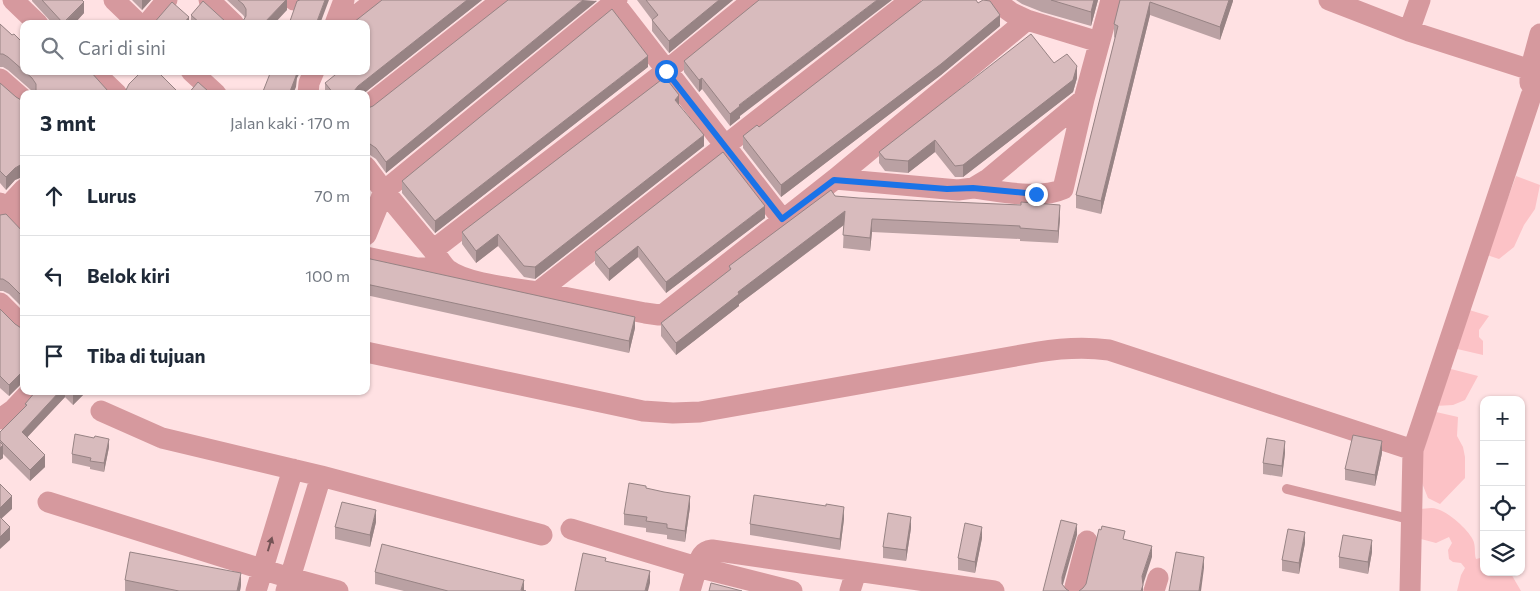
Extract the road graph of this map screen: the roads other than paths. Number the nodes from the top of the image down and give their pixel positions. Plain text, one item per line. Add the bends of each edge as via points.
1 (13, 0) edge
2 (114, 0) edge
3 (167, 0) edge
4 (209, 0) edge
5 (344, 0) edge
6 (376, 0) edge
7 (502, 0) edge
8 (753, 0) edge
9 (911, 0) edge
10 (994, 0) edge
11 (1111, 0) edge
12 (1329, 0) edge
13 (1420, 0) edge
14 (614, 1) edge
15 (34, 20) edge
16 (135, 20) edge
17 (150, 20) edge
18 (230, 20) edge
19 (336, 20) edge
20 (351, 20) edge
21 (1027, 20) junction
22 (1410, 31) junction
23 (1540, 34) edge
24 (1099, 42) junction
25 (666, 71) junction
26 (195, 75) edge
27 (312, 75) edge
28 (0, 79) edge
29 (1535, 81) edge
30 (212, 90) edge
31 (308, 90) edge
32 (20, 96) edge
33 (1084, 99) junction
34 (370, 105) edge
35 (724, 147) junction
36 (370, 172) edge
37 (834, 180) junction
38 (973, 188) junction
39 (384, 191) junction
40 (20, 193) edge
41 (2, 209) edge
42 (782, 219) junction
43 (20, 222) edge
44 (370, 225) edge
45 (433, 250) junction
46 (370, 258) edge
47 (446, 268) junction
48 (538, 292) junction
49 (0, 303) edge
50 (20, 323) edge
51 (370, 353) edge
52 (25, 395) edge
53 (4, 409) edge
54 (102, 411) dead end
55 (1413, 450) junction
56 (292, 469) junction
57 (321, 476) junction
58 (1287, 489) dead end
59 (48, 502) dead end
60 (1413, 520) junction
61 (571, 528) dead end
62 (542, 535) dead end
63 (1087, 541) dead end
64 (697, 567) junction
65 (262, 569) junction
66 (853, 582) edge
67 (288, 585) edge
68 (256, 591) edge
69 (338, 591) edge
70 (690, 591) edge
71 (792, 591) edge
72 (994, 591) edge
73 (1074, 591) edge
74 (1410, 591) edge

1 - 15 street
2 - 16 street
3 - 17 street
4 - 18 street
5 - 19 street
6 - 20 street
7 - 34 street
8 - 25 street
9 - 35 street
10 - 21 street
11 - 24 street
12 - 22 street
13 - 22 street
14 - 25 street
14 - 39 street
21 - 24 street
21 - 37 street
22 - 29 street
23 - 29 street
24 - 33 street
25 - 35 street
25 - 45 street
26 - 30 street
27 - 31 street
28 - 32 street
29 - 55 street
33 - 38 street
33 - 38 street via 1064,189 1036,194
35 - 42 street
35 - 48 street
36 - 39 street
37 - 38 street
37 - 42 street
39 - 44 street
39 - 45 street
40 - 41 street
41 - 43 street
42 - 48 street via 670,310 659,315
45 - 47 street
46 - 47 street via 417,268
47 - 48 street via 458,276 477,281
49 - 50 street
51 - 55 street via 643,411 673,413 700,412 1038,352 1092,348 1109,350
52 - 53 street
54 - 56 street via 162,438
55 - 60 street
56 - 57 street
65 -> 56 street
57 - 62 street
57 - 67 street
58 - 60 lane
59 - 65 street
60 - 74 street
61 - 64 street
63 - 73 street
64 - 66 street via 702,554 712,550
64 - 70 street
64 - 71 street
65 - 67 street
65 - 68 street
66 - 72 street
67 - 69 street

